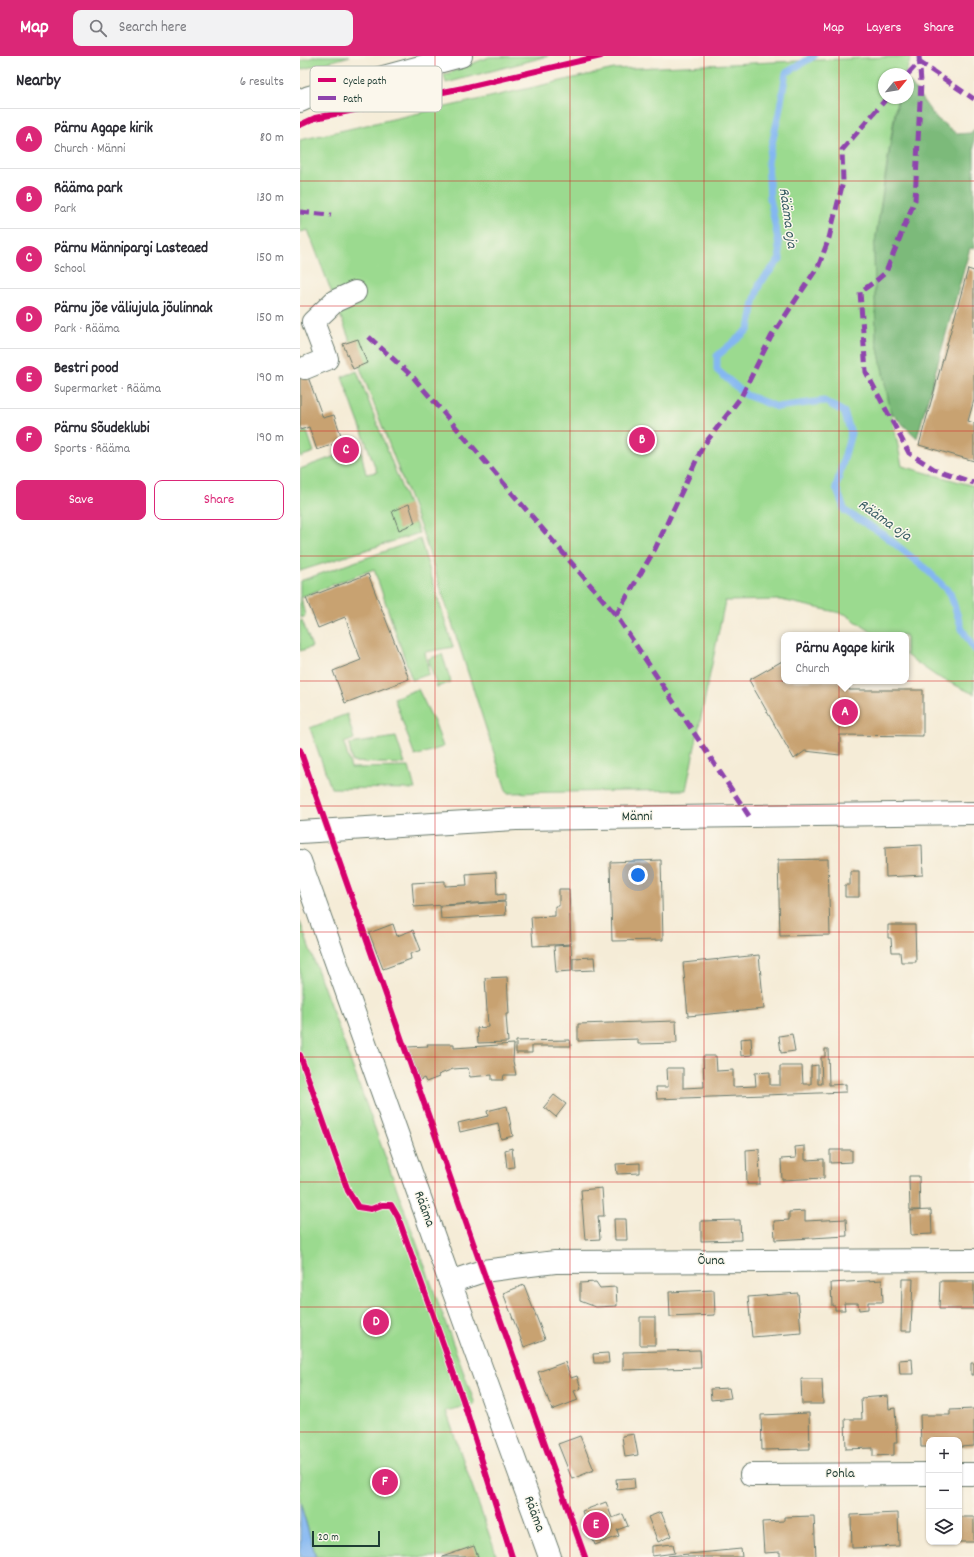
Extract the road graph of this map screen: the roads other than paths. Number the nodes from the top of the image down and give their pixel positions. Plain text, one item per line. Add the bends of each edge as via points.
1 (420, 56) edge
2 (461, 56) edge
3 (382, 66) edge
4 (424, 66) edge
5 (310, 85) edge
6 (300, 88) edge
7 (310, 97) edge
8 (300, 101) edge
9 (355, 292) dead end
10 (305, 368) dead end
11 (974, 813) edge
12 (300, 832) edge
13 (300, 861) edge
14 (974, 1260) edge
15 (450, 1282) junction
16 (926, 1474) edge
17 (962, 1474) edge
18 (974, 1474) edge
19 (751, 1475) dead end
20 (550, 1557) edge

1 - 3 street
2 - 4 street
5 - 6 street
7 - 8 street
9 - 10 street via 335,301 313,322 327,360
11 - 12 street, Männi via 516,819
13 - 15 street, Rääma
14 - 15 street, Õuna via 555,1262 483,1272
15 - 20 street, Rääma
16 - 19 street, Pohla
17 - 18 street

